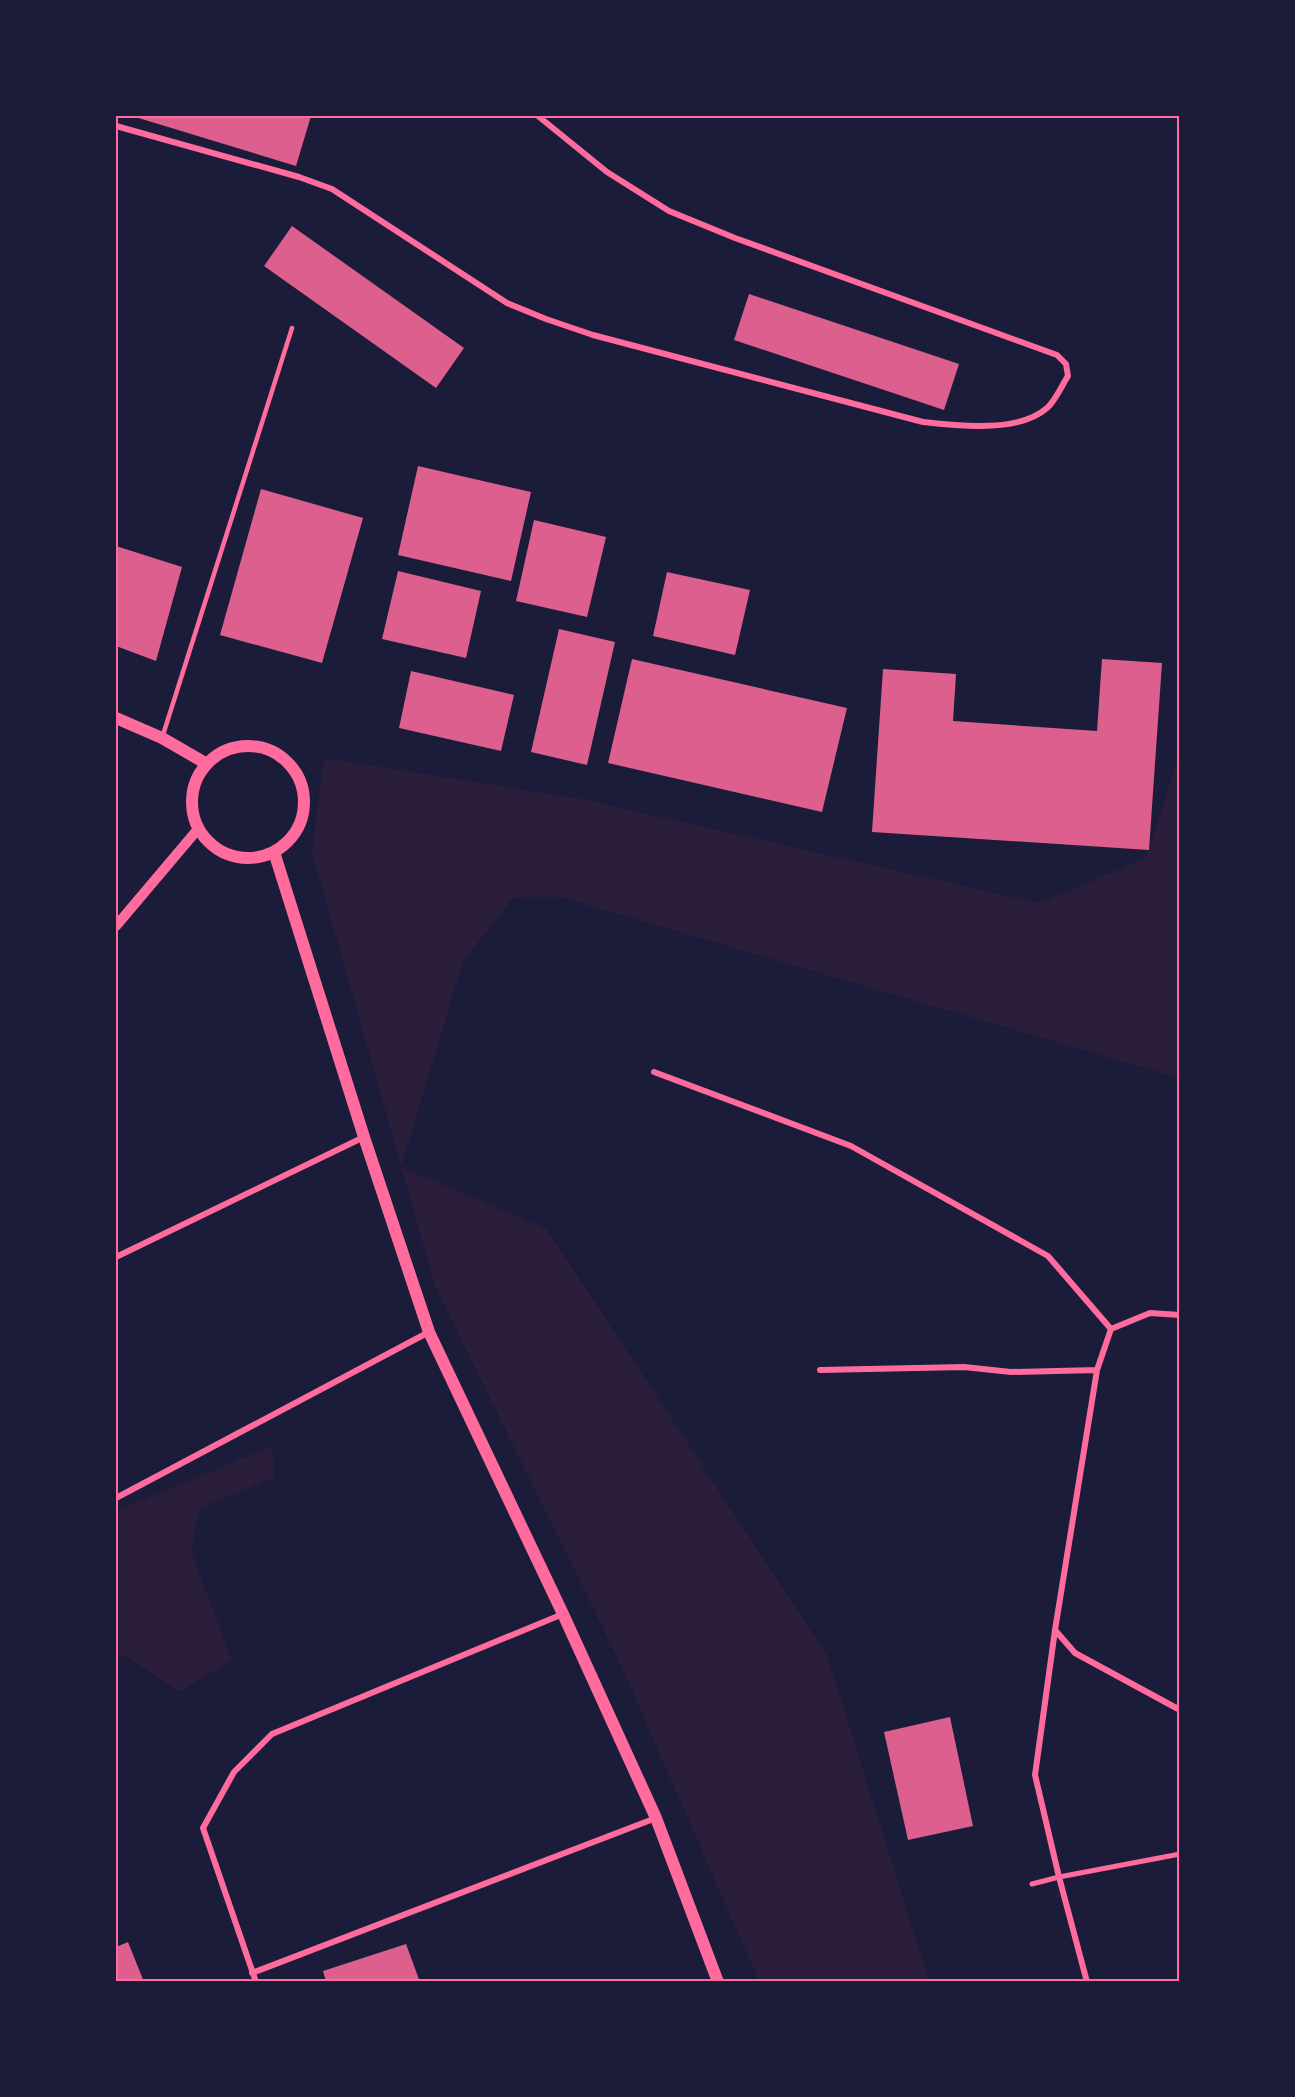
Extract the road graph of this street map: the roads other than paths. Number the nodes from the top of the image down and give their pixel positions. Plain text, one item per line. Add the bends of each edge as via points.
1 (538, 116) edge
2 (116, 126) edge
3 (292, 328) dead end
4 (116, 718) edge
5 (162, 738) junction
6 (207, 764) junction
7 (198, 829) junction
8 (274, 852) junction
9 (116, 926) edge
10 (654, 1072) dead end
11 (364, 1137) junction
12 (116, 1257) edge
13 (1179, 1314) edge
14 (1111, 1329) junction
15 (429, 1332) junction
16 (820, 1370) dead end
17 (1096, 1370) junction
18 (116, 1498) edge
19 (563, 1614) junction
20 (1055, 1629) junction
21 (1179, 1710) edge
22 (656, 1818) junction
23 (1179, 1854) edge
24 (1059, 1876) junction
25 (1032, 1884) dead end
26 (252, 1973) junction
27 (256, 1982) edge
28 (718, 1982) edge
29 (1087, 1982) edge

1 - 2 street via 607,172 669,211 1057,355 1066,364 1068,375 1048,407 1022,422 973,428 923,423 546,319 507,303 332,189
3 - 5 lane
4 - 5 main road
5 - 6 main road
6 - 7 main road via 197,777 192,794 192,812
6 - 8 main road via 221,752 255,746 272,751 297,775 304,791 298,826
7 - 8 main road via 223,852 240,857
7 - 9 street
8 - 11 main road
10 - 14 street via 851,1146 1048,1256
11 - 12 street
11 - 15 main road
13 - 14 street via 1150,1313
14 - 17 street
15 - 18 street
15 - 19 main road
16 - 17 street via 964,1366 1011,1372
17 - 20 street
19 - 22 main road
19 - 26 street via 272,1734 234,1772 203,1828
20 - 21 street via 1075,1653
20 - 24 street via 1035,1775
22 - 26 street
22 - 28 main road
23 - 24 street
24 - 25 street
24 - 29 street
26 - 27 street

